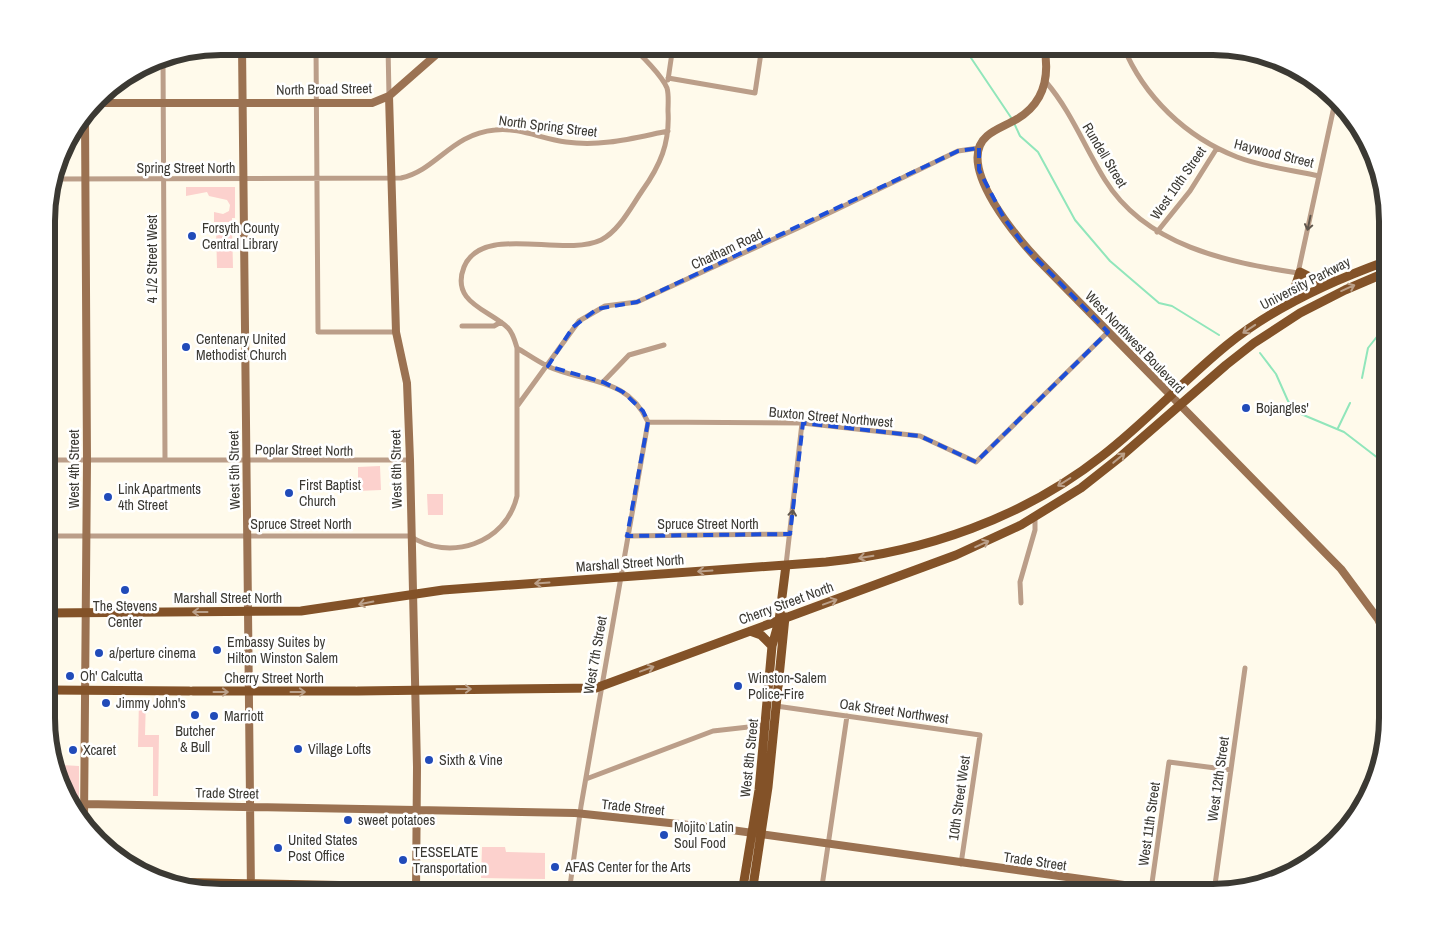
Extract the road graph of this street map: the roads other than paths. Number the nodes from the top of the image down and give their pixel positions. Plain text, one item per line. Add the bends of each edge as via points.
1 (242, 55) edge
2 (316, 55) edge
3 (388, 55) edge
4 (436, 55) edge
5 (641, 55) edge
6 (672, 55) edge
7 (761, 55) edge
8 (1046, 55) edge
9 (1127, 55) edge
10 (163, 66) edge
11 (668, 78) junction
12 (1046, 82) junction
13 (666, 87) junction
14 (389, 96) junction
15 (317, 102) junction
16 (104, 103) edge
17 (163, 103) junction
18 (242, 103) junction
19 (1333, 107) edge
20 (85, 126) edge
21 (668, 132) junction
22 (979, 148) junction
23 (1216, 148) junction
24 (1319, 176) junction
25 (392, 178) junction
26 (61, 179) edge
27 (84, 179) junction
28 (163, 179) junction
29 (318, 179) junction
30 (243, 180) junction
31 (1157, 232) junction
32 (1379, 264) edge
33 (1298, 274) junction
34 (1379, 275) edge
35 (1344, 278) junction
36 (1290, 303) junction
37 (501, 322) junction
38 (462, 326) dead end
39 (396, 332) junction
40 (1108, 332) junction
41 (664, 345) dead end
42 (517, 348) junction
43 (548, 366) junction
44 (603, 382) junction
45 (1170, 396) junction
46 (518, 406) junction
47 (1179, 406) junction
48 (648, 422) junction
49 (802, 423) junction
50 (165, 459) junction
51 (55, 460) edge
52 (246, 460) junction
53 (410, 460) junction
54 (86, 461) junction
55 (1035, 517) junction
56 (790, 534) junction
57 (248, 535) junction
58 (55, 536) edge
59 (86, 536) junction
60 (410, 536) junction
61 (627, 536) junction
62 (786, 565) junction
63 (620, 577) junction
64 (414, 594) junction
65 (1021, 603) dead end
66 (248, 612) junction
67 (55, 613) edge
68 (85, 613) junction
69 (782, 620) junction
70 (1379, 623) edge
71 (750, 631) junction
72 (772, 646) junction
73 (1245, 668) dead end
74 (602, 686) junction
75 (55, 690) edge
76 (85, 690) junction
77 (415, 690) junction
78 (249, 692) junction
79 (776, 706) junction
80 (847, 716) junction
81 (766, 725) junction
82 (980, 735) joint
83 (1231, 770) junction
84 (586, 779) junction
85 (85, 804) junction
86 (250, 806) junction
87 (417, 810) junction
88 (85, 812) edge
89 (580, 814) junction
90 (757, 835) junction
91 (827, 845) junction
92 (961, 864) junction
93 (251, 884) edge
94 (416, 884) edge
95 (570, 884) edge
96 (744, 884) edge
97 (753, 884) edge
98 (822, 884) edge
99 (1107, 884) edge
100 (1152, 884) edge
101 (1215, 884) edge

1 - 18 main road, West 5th Street
2 - 15 street
3 - 14 street, West 6th Street
4 - 14 main road, North Broad Street
5 - 13 street
6 - 11 street
7 - 11 street via 755,93
8 - 12 main road
9 - 23 street, Haywood Street via 1135,72 1158,103 1175,120
10 - 17 street, 4 1/2 Street West
11 - 13 street
12 - 22 main road via 1034,106 985,137
12 - 31 street, Rundell Street via 1059,98 1112,191
13 - 21 street
14 - 15 main road, North Broad Street via 372,103
14 - 25 main road, West 6th Street
15 - 18 main road, North Broad Street
15 - 29 street
16 - 17 main road, North Broad Street
17 - 18 main road, North Broad Street
17 - 28 street, 4 1/2 Street West
18 - 30 main road, West 5th Street
19 - 24 street
20 - 27 main road, West 4th Street
21 - 25 street, North Spring Street via 621,142 589,144 516,130 495,130 460,140 406,177
21 - 37 street via 659,167 619,223 604,238 579,246 489,244 471,255 462,274 464,292 478,309
22 - 40 main road, West Northwest Boulevard via 978,170 1004,218 1026,248
22 - 43 street, Chatham Road via 958,151 638,302 596,309 573,327
23 - 24 street, Haywood Street via 1254,162
23 - 31 street, West 10th Street via 1190,191
24 -> 33 street
25 - 29 street, North Spring Street
25 - 39 main road, West 6th Street
26 - 27 street, Spring Street North
27 - 28 street, Spring Street North
27 - 54 main road, West 4th Street
28 - 30 street, Spring Street North
28 - 50 street, 4 1/2 Street West
29 - 30 street, Spring Street North
29 - 39 street via 318,332
30 - 52 main road, West 5th Street
31 - 33 street, Rundell Street via 1227,261
32 - 35 main road, University Parkway
33 - 35 main road via 1302,272 1320,282
33 - 36 main road
47 -> 34 main road, University Parkway via 1239,354 1300,313
35 - 36 main road, University Parkway
36 -> 45 main road, University Parkway via 1227,345
37 - 38 street via 494,326
37 - 42 street via 513,334
39 - 53 main road, West 6th Street via 407,383
40 - 45 main road, West Northwest Boulevard
40 - 49 street, Buxton Street Northwest via 976,462 920,436
41 - 44 street via 629,355
42 - 43 street
42 - 46 street
43 - 44 street
43 - 46 street, Chatham Road
44 - 48 street via 633,400
45 - 47 main road, West Northwest Boulevard
45 -> 62 main road, Marshall Street North via 1090,465 997,518 896,552
46 - 60 street, Spruce Street North via 517,496 511,513 490,536 470,546 452,549
55 -> 47 main road, Cherry Street North via 1100,474
47 - 70 main road, West Northwest Boulevard via 1341,569
48 - 49 street, Buxton Street Northwest
48 - 61 street, West 7th Street
56 -> 49 street, West 8th Street
50 - 52 street, Poplar Street North
50 - 54 street, Poplar Street North
51 - 54 street, Poplar Street North
52 - 53 street, Poplar Street North
52 - 57 main road, West 5th Street
53 - 60 main road, West 6th Street
54 - 59 main road, West 4th Street
55 - 65 street via 1035,530 1020,582
69 -> 55 main road, Cherry Street North via 956,556
56 - 61 street, Spruce Street North
56 - 62 street, West 8th Street
57 - 59 street, Spruce Street North
57 - 60 street, Spruce Street North
57 - 66 main road, West 5th Street
58 - 59 street, Spruce Street North
59 - 68 main road, West 4th Street
60 - 64 main road, West 6th Street
61 - 63 street, West 7th Street
62 -> 63 main road, Marshall Street North
62 - 69 main road, West 8th Street
63 -> 64 main road, Marshall Street North
63 - 74 street, West 7th Street
64 -> 66 main road, Marshall Street North via 317,610
64 - 77 main road, West 6th Street
66 -> 68 main road, Marshall Street North
66 - 78 main road, West 5th Street
67 - 68 main road, Marshall Street North
68 - 76 main road, West 4th Street
69 - 71 main road, Cherry Street North
69 - 72 main road, West 8th Street
69 - 79 main road, West 8th Street
71 - 72 main road via 761,635
74 -> 71 main road, Cherry Street North
72 - 81 main road, West 8th Street
73 - 83 street, West 12th Street
77 -> 74 main road, Cherry Street North via 583,689
74 - 84 street, West 7th Street
75 - 76 main road, Cherry Street North
76 -> 78 main road, Cherry Street North
76 - 85 main road, West 4th Street
78 -> 77 main road, Cherry Street North
77 - 87 main road, West 6th Street
78 - 86 main road, West 5th Street
79 - 80 street, Oak Street Northwest
79 - 90 main road, West 8th Street
80 - 82 street, Oak Street Northwest
80 - 91 street
81 - 84 street via 713,731
81 - 90 main road, West 8th Street
82 - 92 street, 10th Street West
83 - 100 street, West 11th Street via 1170,762
83 - 101 street, West 12th Street
84 - 89 street, West 7th Street
85 - 86 main road, Trade Street
85 - 88 main road, West 4th Street
86 - 87 main road, Trade Street
86 - 93 main road, West 5th Street
87 - 89 main road, Trade Street
87 - 94 main road, West 6th Street
89 - 90 main road, Trade Street
89 - 95 street, West 7th Street
90 - 91 main road, Trade Street
90 - 96 main road
90 - 97 main road
91 - 92 main road, Trade Street
91 - 98 street
92 - 99 main road, Trade Street

